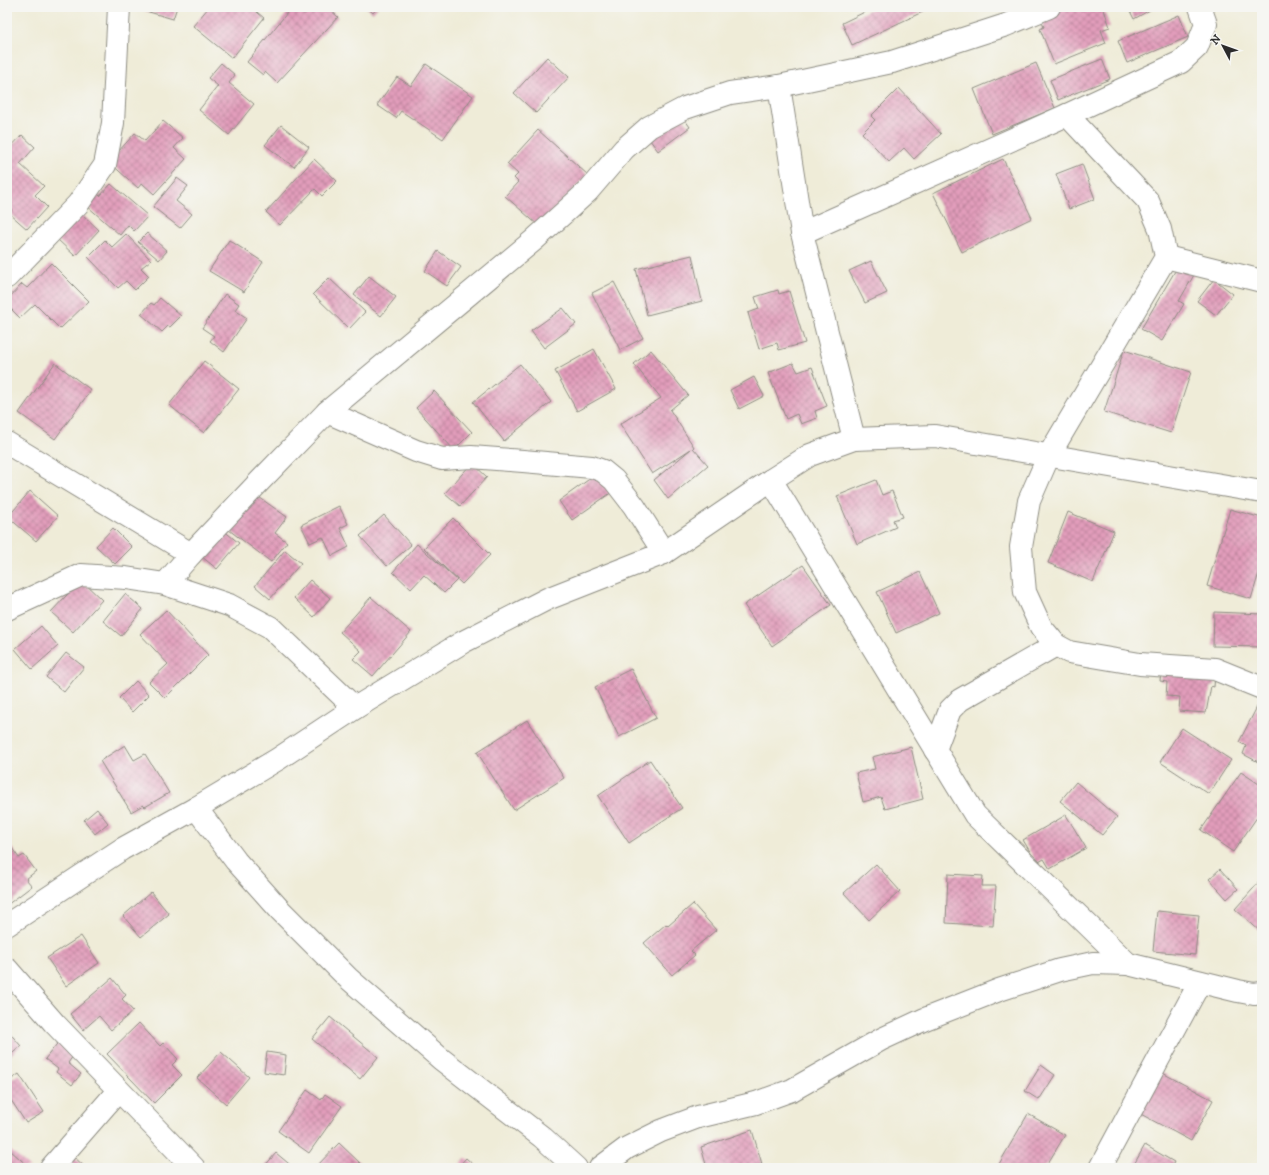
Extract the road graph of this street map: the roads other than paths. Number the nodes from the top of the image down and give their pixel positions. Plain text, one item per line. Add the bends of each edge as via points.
1 (119, 7) edge
2 (1049, 7) edge
3 (1200, 7) edge
4 (779, 86) junction
5 (1067, 115) junction
6 (802, 233) junction
7 (1166, 257) junction
8 (7, 277) edge
9 (1262, 282) edge
10 (327, 412) junction
11 (854, 438) junction
12 (7, 443) edge
13 (1049, 455) junction
14 (771, 480) junction
15 (1262, 492) edge
16 (664, 553) junction
17 (191, 554) junction
18 (165, 584) junction
19 (7, 609) edge
20 (1056, 645) junction
21 (1262, 688) edge
22 (355, 708) junction
23 (935, 750) junction
24 (196, 808) junction
25 (7, 926) edge
26 (1128, 964) junction
27 (7, 969) edge
28 (1200, 982) junction
29 (1262, 993) edge
30 (118, 1091) junction
31 (52, 1168) edge
32 (194, 1168) edge
33 (576, 1168) edge
34 (600, 1168) edge
35 (1100, 1168) edge

1 - 8 street via 113,123 105,165 78,204
2 - 4 street via 892,62
3 - 5 street via 1206,24 1197,47 1181,62
4 - 6 street
4 - 10 street via 730,93 685,108 649,127 624,149 588,191 534,240
5 - 6 street
5 - 7 street via 1148,201 1160,229
6 - 11 street
7 - 9 street
7 - 13 street
10 - 16 street via 416,451 442,459 471,457 592,467 603,471 614,480 634,506
10 - 17 street
11 - 13 street via 935,436
11 - 14 street via 810,455
12 - 17 street
13 - 15 street
13 - 20 street via 1030,501 1021,547 1025,592 1041,627
14 - 16 street
14 - 23 street
16 - 22 street via 547,599 463,642
17 - 18 street
18 - 19 street via 81,575
18 - 22 street via 229,605 270,627
20 - 21 street via 1069,652 1140,664 1215,669
20 - 23 street via 960,700 950,710
22 - 24 street via 278,759
23 - 26 street via 975,815
24 - 25 street via 122,849
24 - 33 street via 240,866 348,978 441,1059 542,1137
26 - 28 street
26 - 34 street via 1093,963 1060,970 999,990 882,1039 792,1090 756,1103 698,1117 661,1131 627,1148
27 - 30 street via 54,1024
28 - 29 street via 1254,994
28 - 35 street
30 - 31 street
30 - 32 street

